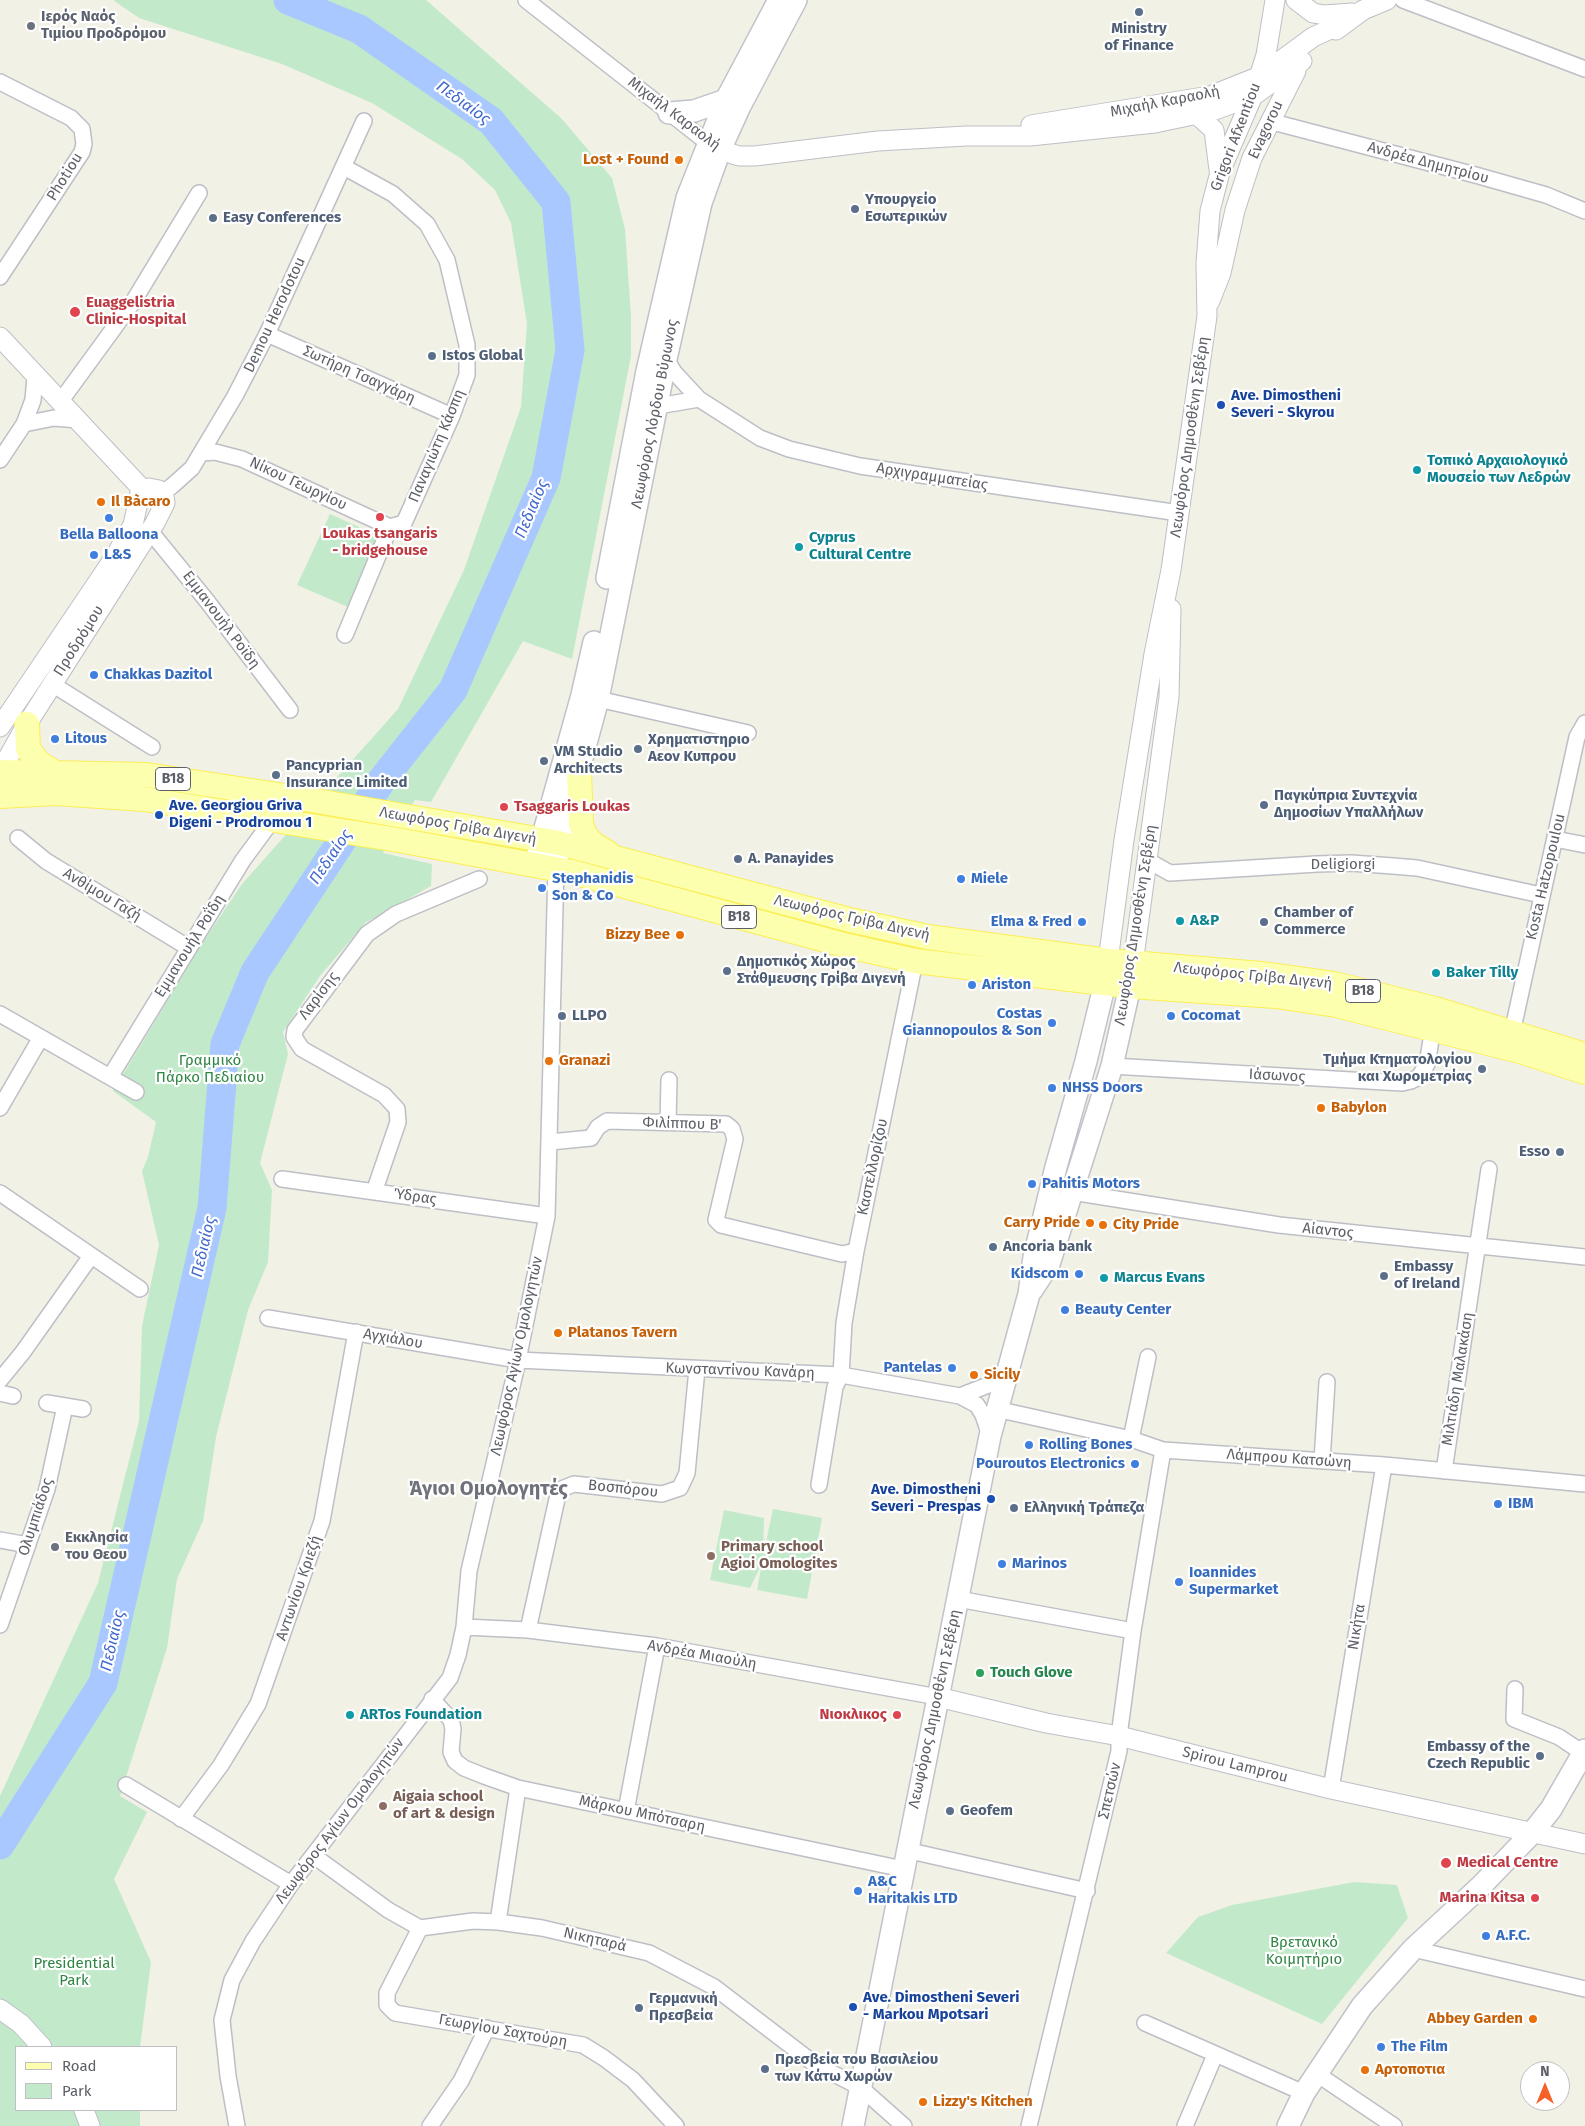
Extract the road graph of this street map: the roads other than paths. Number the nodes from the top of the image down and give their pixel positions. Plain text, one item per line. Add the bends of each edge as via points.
1 (526, 0) edge
2 (779, 0) edge
3 (796, 0) edge
4 (1274, 0) edge
5 (1296, 0) edge
6 (1387, 0) edge
7 (1403, 0) edge
8 (1363, 10) junction
9 (1346, 22) junction
10 (1302, 61) junction
11 (1585, 69) edge
12 (1260, 76) junction
13 (0, 82) edge
14 (1252, 96) junction
15 (726, 100) junction
16 (669, 113) junction
17 (1197, 115) junction
18 (364, 121) dead end
19 (1269, 122) junction
20 (966, 136) junction
21 (714, 146) junction
22 (1223, 164) junction
23 (344, 167) junction
24 (199, 193) dead end
25 (1585, 211) edge
26 (0, 277) edge
27 (1208, 304) junction
28 (267, 334) junction
29 (0, 337) edge
30 (666, 359) junction
31 (35, 376) junction
32 (698, 399) junction
33 (60, 402) junction
34 (658, 406) junction
35 (452, 416) junction
36 (78, 420) junction
37 (24, 424) junction
38 (202, 453) junction
39 (0, 460) edge
40 (162, 493) junction
41 (140, 498) junction
42 (160, 512) junction
43 (1179, 513) junction
44 (390, 527) junction
45 (150, 531) junction
46 (1172, 570) junction
47 (345, 635) dead end
48 (52, 684) junction
49 (598, 699) junction
50 (290, 710) dead end
51 (1585, 723) edge
52 (27, 724) junction
53 (0, 727) edge
54 (748, 733) dead end
55 (152, 747) dead end
56 (52, 771) junction
57 (0, 772) edge
58 (579, 772) junction
59 (0, 796) edge
60 (274, 818) junction
61 (18, 838) dead end
62 (1555, 839) junction
63 (550, 842) junction
64 (1585, 845) edge
65 (621, 860) junction
66 (1147, 860) junction
67 (546, 866) junction
68 (480, 879) dead end
69 (1541, 895) junction
70 (189, 948) junction
71 (915, 961) junction
72 (1107, 972) junction
73 (1132, 975) junction
74 (0, 1014) edge
75 (1434, 1028) junction
76 (1512, 1033) junction
77 (40, 1039) junction
78 (1585, 1055) edge
79 (1112, 1066) junction
80 (1585, 1072) edge
81 (110, 1077) junction
82 (669, 1080) dead end
83 (136, 1092) dead end
84 (0, 1108) edge
85 (668, 1122) junction
86 (550, 1142) junction
87 (1489, 1169) dead end
88 (282, 1179) dead end
89 (374, 1192) junction
90 (1072, 1192) junction
91 (0, 1193) edge
92 (547, 1216) junction
93 (1477, 1247) junction
94 (856, 1251) junction
95 (91, 1256) junction
96 (1585, 1257) edge
97 (140, 1289) dead end
98 (1030, 1294) junction
99 (268, 1318) dead end
100 (356, 1332) junction
101 (1148, 1357) dead end
102 (518, 1360) junction
103 (697, 1369) junction
104 (1007, 1374) junction
105 (841, 1375) junction
106 (0, 1380) edge
107 (1327, 1382) dead end
108 (960, 1396) junction
109 (47, 1403) dead end
110 (65, 1406) junction
111 (83, 1409) dead end
112 (996, 1409) junction
113 (990, 1436) junction
114 (1131, 1439) junction
115 (1163, 1450) junction
116 (1322, 1461) junction
117 (1384, 1465) junction
118 (1444, 1471) junction
119 (1585, 1484) edge
120 (819, 1485) dead end
121 (0, 1540) edge
122 (28, 1545) junction
123 (958, 1598) junction
124 (0, 1625) edge
125 (464, 1627) junction
126 (528, 1630) junction
127 (1133, 1631) junction
128 (657, 1646) junction
129 (1515, 1689) dead end
130 (938, 1697) junction
131 (432, 1699) junction
132 (1119, 1736) junction
133 (1584, 1752) edge
134 (126, 1785) dead end
135 (518, 1788) junction
136 (1331, 1789) junction
137 (626, 1811) junction
138 (181, 1819) junction
139 (1532, 1833) junction
140 (1585, 1844) edge
141 (314, 1856) junction
142 (904, 1859) junction
143 (291, 1884) junction
144 (1087, 1892) junction
145 (498, 1922) junction
146 (420, 1928) junction
147 (1413, 1949) junction
148 (1585, 1990) edge
149 (0, 2009) edge
150 (1145, 2023) dead end
151 (487, 2028) junction
152 (41, 2046) edge
153 (1215, 2055) junction
154 (1317, 2074) junction
155 (860, 2087) junction
156 (1304, 2094) junction
157 (84, 2111) edge
158 (90, 2126) edge
159 (237, 2126) edge
160 (430, 2126) edge
161 (676, 2126) edge
162 (852, 2126) edge
163 (904, 2126) edge
164 (1029, 2126) edge
165 (1185, 2126) edge
166 (1288, 2126) edge
167 (1394, 2126) edge

1 - 16 street, Μιχαήλ Καραολή
2 - 15 main road, Λεωφόρος Λόρδου Βύρωνος
3 - 21 main road, Λεωφόρος Λόρδου Βύρωνος via 740,106
4 - 12 street, Grigori Afxentiou via 1271,34
5 - 8 street via 1313,13 1325,16
6 - 8 street, Evagorou
7 - 11 street
8 - 9 street, Evagorou
9 - 10 street, Evagorou
9 - 12 street, Μιχαήλ Καραολή via 1313,37
10 - 14 street, Μιχαήλ Καραολή
10 - 19 street, Evagorou
12 - 14 street, Grigori Afxentiou
12 - 20 street, Μιχαήλ Καραολή via 1210,96
13 - 26 street, Photiou via 71,118 82,128 84,144 82,152
14 - 17 street, Μιχαήλ Καραολή
14 - 22 street, Grigori Afxentiou
15 - 16 main road via 694,111
15 - 21 main road, Λεωφόρος Λόρδου Βύρωνος
16 - 21 street, Μιχαήλ Καραολή
17 - 20 street, Μιχαήλ Καραολή via 1066,134
17 - 22 street via 1214,130
18 - 23 street, Demou Herodotou
19 - 22 street via 1261,120 1250,126
19 - 25 street, Ανδρέα Δημητρίου via 1479,176 1546,195
19 - 27 street, Evagorou via 1242,185 1221,273
20 - 21 street, Μιχαήλ Καραολή via 878,141 756,156 739,156
21 - 30 main road, Λεωφόρος Λόρδου Βύρωνος
21 - 63 main road, Λεωφόρος Λόρδου Βύρωνος via 679,226 646,371 588,669
22 - 27 street, Grigori Afxentiou via 1210,211 1206,262
23 - 28 street, Demou Herodotou
23 - 35 street, Παναγιώτη Κάσπη via 393,194 411,208 427,224 447,260 468,361 463,389
24 - 33 street via 133,302
27 - 43 street, Λεωφόρος Δημοσθένη Σεβέρη
28 - 35 street, Σωτήρη Τσαγγάρη
28 - 38 street, Demou Herodotou
29 - 31 street
30 - 32 street, Αρχιγραμματείας
30 - 34 main road, Λεωφόρος Λόρδου Βύρωνος
31 - 33 street
31 - 37 street via 33,400
32 - 34 street
32 - 43 street, Αρχιγραμματείας via 760,438 822,458
33 - 36 street
34 - 49 main road, Λεωφόρος Λόρδου Βύρωνος
35 - 44 street, Παναγιώτη Κάσπη via 404,523
36 - 37 street via 54,418
36 - 41 street
37 - 39 street
38 - 40 street, Demou Herodotou via 185,474
38 - 44 street, Νίκου Γεωργίου via 215,452 242,459
40 - 41 street via 153,488
40 - 42 street, Προδρόμου via 165,503
41 - 42 street via 146,514
41 - 53 street, Προδρόμου via 133,525 116,556
42 - 45 street, Προδρόμου
43 - 46 street, Λεωφόρος Δημοσθένη Σεβέρη
44 - 47 street
45 - 48 street, Προδρόμου
45 - 50 street, Εμμανουήλ Ροϊδη
46 - 66 street, Λεωφόρος Δημοσθένη Σεβέρη via 1169,696
46 - 72 street, Λεωφόρος Δημοσθένη Σεβέρη via 1154,654
48 - 52 street, Προδρόμου
48 - 55 street
49 - 54 street
49 - 58 main road, Λεωφόρος Λόρδου Βύρωνος
51 - 62 street, Kosta Hatzopoulou via 1577,737
52 - 56 main road via 28,749 39,763
52 - 57 street, Προδρόμου
56 - 57 main road, Λεωφόρος Γρίβα Διγενή / B18
56 - 63 main road, Λεωφόρος Γρίβα Διγενή / B18 via 147,775
58 - 63 main road, Λεωφόρος Λόρδου Βύρωνος
58 - 65 main road via 580,812 585,836
59 - 60 main road, Λεωφόρος Γρίβα Διγενή / B18 via 55,793 144,798
60 - 67 main road, Λεωφόρος Γρίβα Διγενή / B18
60 - 70 street, Εμμανουήλ Ροΐδη via 243,860
61 - 70 street, Ανθίμου Γαζή via 46,861
62 - 64 street
62 - 69 street, Kosta Hatzopoulou
63 - 65 main road, Λεωφόρος Γρίβα Διγενή / B18
63 - 67 main road
65 - 72 main road, Λεωφόρος Γρίβα Διγενή / B18 via 850,920
66 - 69 street, Deligiorgi via 1170,874 1351,863 1417,868
66 - 73 street, Λεωφόρος Δημοσθένη Σεβέρη
67 - 71 main road, Λεωφόρος Γρίβα Διγενή / B18
67 - 86 street, Λεωφόρος Αγίων Ομολογητών
68 - 89 street, Λαρίσης via 396,914 367,934 295,1030 294,1037 302,1048 384,1096 397,1109 398,1122
69 - 76 street, Kosta Hatzopoulou
70 - 81 street, Εμμανουήλ Ροΐδη
71 - 72 main road, Λεωφόρος Γρίβα Διγενή / B18
71 - 94 street, Καστελλορίζου
72 - 73 main road, Λεωφόρος Γρίβα Διγενή / B18
72 - 98 main road, Λεωφόρος Δημοσθένη Σεβέρη via 1051,1185 1034,1257
73 - 75 main road, Λεωφόρος Γρίβα Διγενή / B18 via 1336,1005
73 - 76 main road, Λεωφόρος Γρίβα Διγενή / B18 via 1260,974 1334,984 1435,1009
73 - 79 main road, Λεωφόρος Δημοσθένη Σεβέρη
74 - 77 street
75 - 79 street, Ιάσωνος via 1427,1064 1419,1077 1402,1082
75 - 80 main road, Λεωφόρος Γρίβα Διγενή / B18
76 - 78 main road, Λεωφόρος Γρίβα Διγενή / B18
77 - 81 street
77 - 84 street
79 - 90 main road, Λεωφόρος Δημοσθένη Σεβέρη
81 - 83 street
82 - 85 street
85 - 86 street, Φιλίππου Β' via 607,1121 591,1138
85 - 94 street, Φιλίππου Β' via 726,1124 732,1129 735,1140 716,1220 721,1226 842,1254
86 - 92 street, Λεωφόρος Αγίων Ομολογητών
87 - 93 street, Μιλτιάδη Μαλακάση
88 - 89 street, Ύδρας
89 - 92 street, Ύδρας
90 - 93 street, Αίαντος via 1279,1225
90 - 98 main road, Λεωφόρος Δημοσθένη Σεβέρη via 1048,1264
91 - 95 street
92 - 102 street, Λεωφόρος Αγίων Ομολογητών
93 - 96 street, Αίαντος
93 - 118 street, Μιλτιάδη Μαλακάση
94 - 105 street, Καστελλορίζου via 844,1323
95 - 97 street
95 - 106 street
98 - 104 main road, Λεωφόρος Δημοσθένη Σεβέρη
99 - 100 street, Αγχιάλου
100 - 102 street, Αγχιάλου
100 - 138 street, Αντωνίου Κριεζή via 322,1521 258,1704 222,1765
101 - 114 street
102 - 103 street, Κωνσταντίνου Κανάρη
102 - 125 street, Λεωφόρος Αγίων Ομολογητών via 469,1571
103 - 105 street, Κωνσταντίνου Κανάρη
103 - 126 street, Βοσπόρου via 687,1473 680,1488 662,1494 574,1484 559,1490
104 - 108 street via 996,1382
104 - 112 main road, Λεωφόρος Δημοσθένη Σεβέρη
105 - 108 street, Κωνσταντίνου Κανάρη
105 - 120 street, Καστελλορίζου via 836,1387
107 - 116 street
108 - 113 street, Κωνσταντίνου Κανάρη via 977,1405
109 - 110 street
110 - 111 street
110 - 122 street, Ολυμπιάδος via 47,1489
112 - 113 main road, Λεωφόρος Δημοσθένη Σεβέρη
112 - 114 street, Λάμπρου Κατσώνη
113 - 123 main road, Λεωφόρος Δημοσθένη Σεβέρη
114 - 115 street, Λάμπρου Κατσώνη
115 - 116 street, Λάμπρου Κατσώνη
115 - 127 street, Σπετσών
116 - 117 street, Λάμπρου Κατσώνη
117 - 118 street, Λάμπρου Κατσώνη
117 - 136 street, Νικήτα
118 - 119 street, Λάμπρου Κατσώνη
121 - 122 street
122 - 124 street, Ολυμπιάδος
123 - 127 street
123 - 130 main road, Λεωφόρος Δημοσθένη Σεβέρη
125 - 126 street, Ανδρέα Μιαούλη
125 - 131 street, Λεωφόρος Αγίων Ομολογητών via 450,1678
126 - 128 street, Ανδρέα Μιαούλη
127 - 132 street, Σπετσών
128 - 130 street, Ανδρέα Μιαούλη
128 - 137 street
129 - 133 street via 1514,1719 1559,1737
130 - 132 street, Spirou Lamprou via 1046,1723
130 - 142 main road, Λεωφόρος Δημοσθένη Σεβέρη
131 - 135 street, Μάρκου Μπότσαρη via 451,1720 451,1752 455,1762
131 - 141 street, Λεωφόρος Αγίων Ομολογητών
132 - 136 street, Spirou Lamprou
132 - 144 street, Σπετσών via 1119,1751
133 - 139 main road via 1551,1809
134 - 138 street
135 - 137 street, Μάρκου Μπότσαρη
135 - 145 street
136 - 139 street, Spirou Lamprou
137 - 142 street, Μάρκου Μπότσαρη
138 - 143 street
139 - 140 street, Spirou Lamprou
139 - 147 main road
141 - 143 street, Λεωφόρος Αγίων Ομολογητών
141 - 146 street via 388,1910
142 - 144 street, Μάρκου Μπότσαρη
142 - 155 main road, Λεωφόρος Δημοσθένη Σεβέρη
143 - 159 street, Λεωφόρος Αγίων Ομολογητών via 253,1941 226,1998 222,2020
144 - 164 street, Σπετσών
145 - 146 street, Νικηταρά via 473,1921
145 - 155 street, Νικηταρά via 587,1937 649,1953 714,1987 816,2065
146 - 151 street, Γεωργίου Σαχτούρη via 390,1984 387,2005 401,2015
147 - 148 street
147 - 154 main road via 1362,2006
149 - 152 street via 21,2024
150 - 153 street
151 - 160 street via 461,2081
151 - 161 street, Γεωργίου Σαχτούρη via 566,2041 594,2051 633,2080
153 - 156 street
153 - 165 street
154 - 156 main road
154 - 167 street
155 - 162 main road, Λεωφόρος Δημοσθένη Σεβέρη
155 - 163 street, Νικηταρά
156 - 166 main road
157 - 158 street

